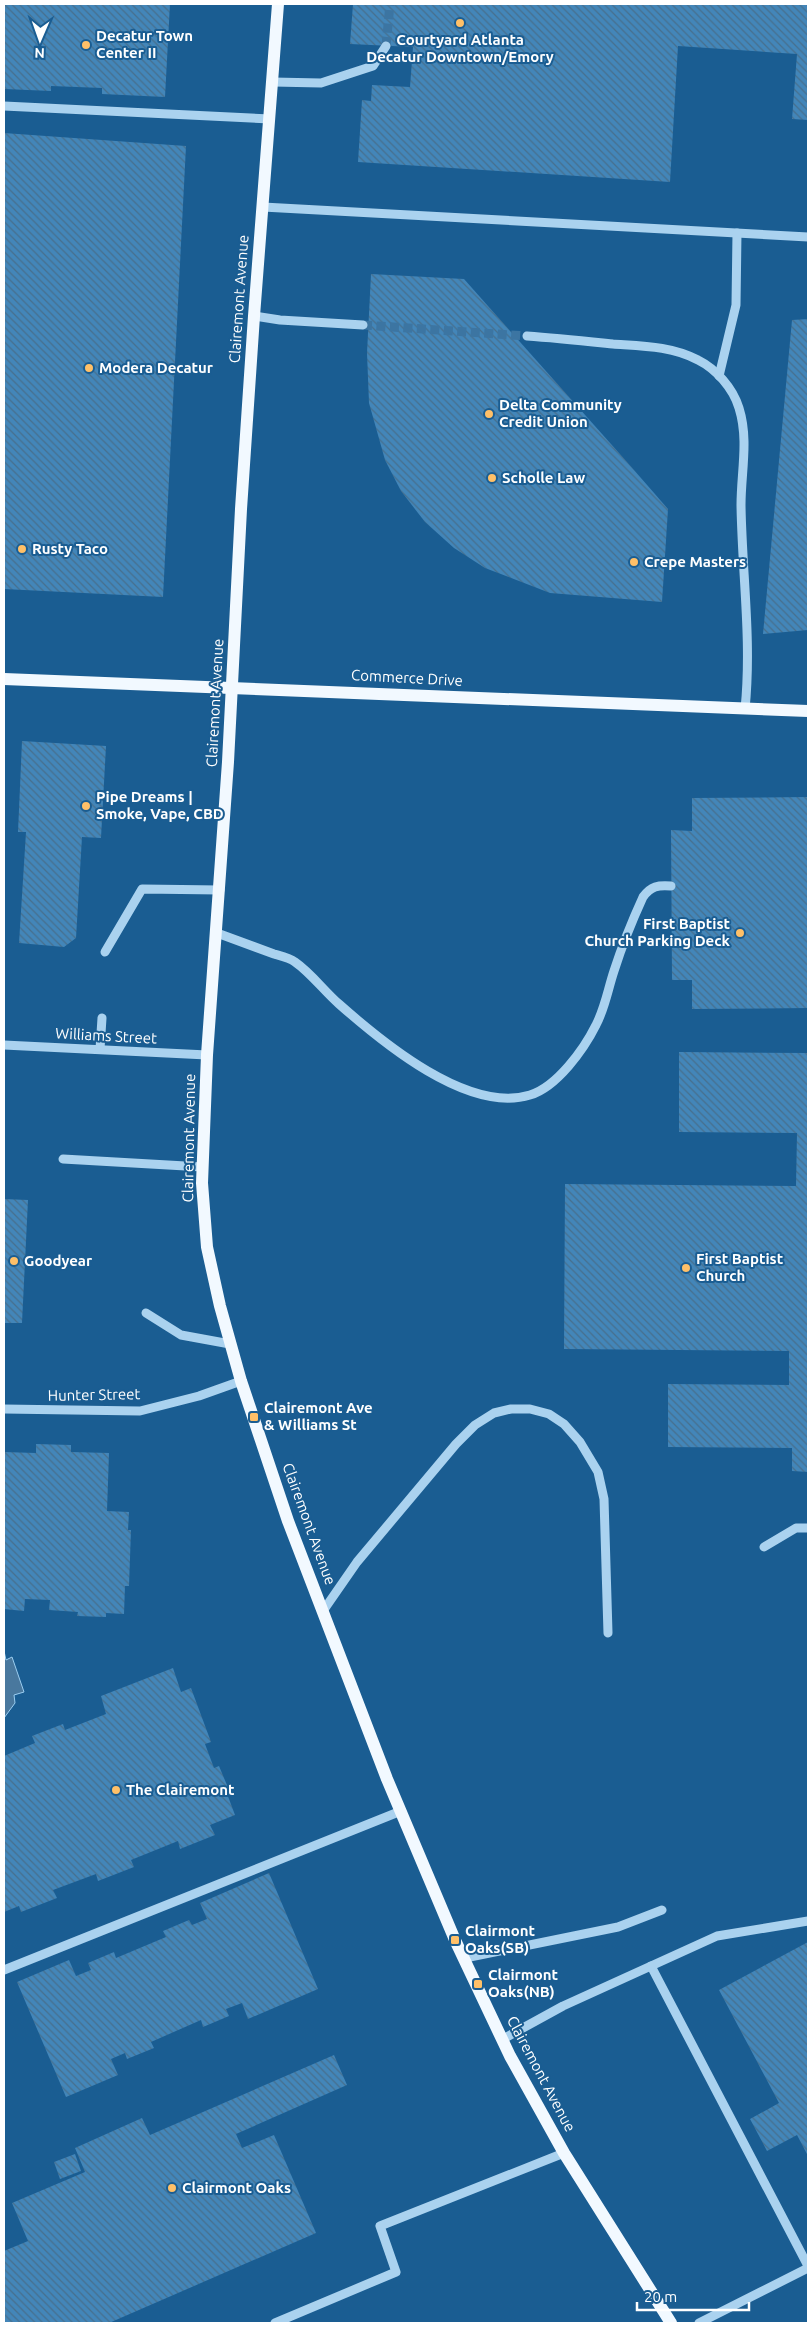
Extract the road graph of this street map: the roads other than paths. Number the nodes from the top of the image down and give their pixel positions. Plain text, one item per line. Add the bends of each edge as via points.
1 (278, 4) edge
2 (386, 46) tunnel mouth
3 (273, 82) junction
4 (4, 106) edge
5 (270, 119) junction
6 (263, 207) junction
7 (737, 233) junction
8 (808, 237) edge
9 (254, 316) junction
10 (363, 325) tunnel mouth
11 (527, 336) tunnel mouth
12 (719, 376) junction
13 (4, 679) edge
14 (231, 688) junction
15 (745, 709) junction
16 (808, 711) edge
17 (671, 886) dead end
18 (220, 890) junction
19 (217, 933) junction
20 (105, 952) dead end
21 (102, 1018) dead end
22 (4, 1045) edge
23 (100, 1049) junction
24 (207, 1055) junction
25 (63, 1160) dead end
26 (203, 1168) junction
27 (146, 1314) dead end
28 (230, 1344) junction
29 (241, 1381) junction
30 (4, 1409) edge
31 (808, 1528) edge
32 (764, 1547) dead end
33 (323, 1611) junction
34 (608, 1633) dead end
35 (401, 1811) junction
36 (662, 1910) dead end
37 (808, 1921) edge
38 (465, 1958) junction
39 (651, 1966) junction
40 (4, 1970) edge
41 (503, 2039) junction
42 (564, 2153) junction
43 (808, 2267) edge
44 (275, 2323) edge
45 (671, 2323) edge
46 (699, 2323) edge

1 - 3 main road, Clairemont Avenue
2 - 3 street via 374,66 338,78 321,83
3 - 5 main road, Clairemont Avenue
4 - 5 street
5 - 6 main road, Clairemont Avenue
6 - 7 street
6 - 9 main road, Clairemont Avenue
7 - 8 street
7 - 12 street via 736,305
9 - 10 street
9 - 14 main road, Clairemont Avenue
11 - 12 street via 657,347 699,360
12 - 15 street via 738,405 745,443 741,503 748,673
13 - 14 main road, Commerce Drive
14 - 15 main road, Commerce Drive
14 - 18 main road, Clairemont Avenue
15 - 16 main road, Commerce Drive
17 - 19 street via 659,885 649,889 643,897 616,962 596,1025 578,1052 544,1089 520,1097 478,1095 438,1076 382,1041 294,961
18 - 19 main road, Clairemont Avenue
18 - 20 street via 142,889
19 - 24 main road, Clairemont Avenue
21 - 23 street
22 - 23 street, Williams Street
23 - 24 street, Williams Street
24 - 26 main road, Clairemont Avenue
25 - 26 street
26 - 28 main road, Clairemont Avenue via 207,1247
27 - 28 street via 181,1335
28 - 29 main road, Clairemont Avenue
29 - 30 street, Hunter Street via 140,1411
29 - 33 main road, Clairemont Avenue via 288,1521
31 - 32 street via 796,1528
33 - 34 street via 357,1562 456,1444 494,1413 530,1409 548,1414 564,1424 580,1442 598,1472 604,1499
33 - 35 main road, Clairemont Avenue
35 - 38 main road, Clairemont Avenue
35 - 40 street
36 - 38 street via 618,1927
37 - 39 street via 717,1936
38 - 41 main road, Clairemont Avenue
39 - 41 street via 563,2006
39 - 43 street
41 - 42 main road, Clairemont Avenue
42 - 44 street via 380,2226 396,2272
42 - 45 main road, Clairemont Avenue
43 - 46 street

